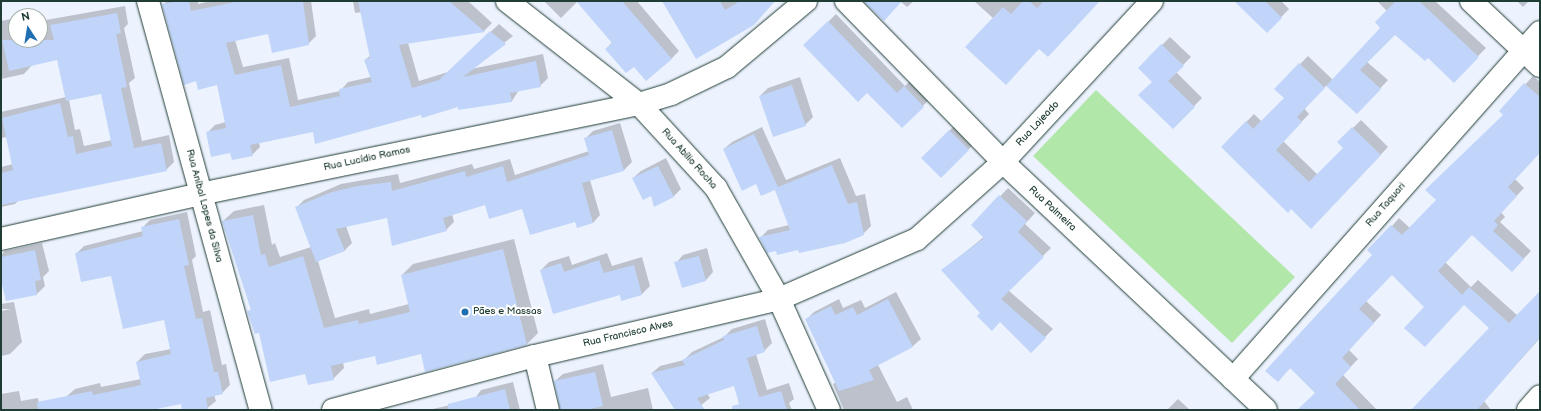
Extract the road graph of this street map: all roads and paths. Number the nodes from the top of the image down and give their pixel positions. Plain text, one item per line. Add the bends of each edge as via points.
1 (148, 1) edge
2 (507, 1) edge
3 (806, 1) edge
4 (846, 1) edge
5 (1152, 1) edge
6 (1471, 1) edge
7 (1540, 32) edge
8 (1523, 50) junction
9 (1540, 66) edge
10 (639, 104) junction
11 (1003, 162) junction
12 (200, 194) junction
13 (1, 239) edge
14 (917, 239) joint
15 (780, 299) junction
16 (535, 356) junction
17 (1234, 379) junction
18 (1540, 396) edge
19 (261, 410) edge
20 (333, 410) edge
21 (548, 410) edge
22 (829, 410) edge
23 (1266, 410) edge
24 (1528, 410) edge

1 - 12 street, Rua Aníbal Lopes da Silva
2 - 10 street, Rua Abílio Rocha
3 - 10 street, Rua Lucídio Ramos via 727,67 671,94
4 - 11 street, Rua Palmeira
5 - 11 street, Rua Lajeado
6 - 8 street
7 - 8 street, Rua Taquari
8 - 9 street
8 - 17 street, Rua Taquari
10 - 12 street, Rua Lucídio Ramos
10 - 15 street, Rua Abílio Rocha via 716,188
11 - 14 street, Rua Lajeado
11 - 17 street, Rua Palmeira
12 - 13 street, Rua Lucídio Ramos
12 - 19 street, Rua Aníbal Lopes da Silva
14 - 15 street, Rua Francisco Alves
15 - 16 street, Rua Francisco Alves
15 - 22 street, Rua Abílio Rocha
16 - 20 street, Rua Francisco Alves
16 - 21 street
17 - 23 street, Rua Palmeira
18 - 24 street

